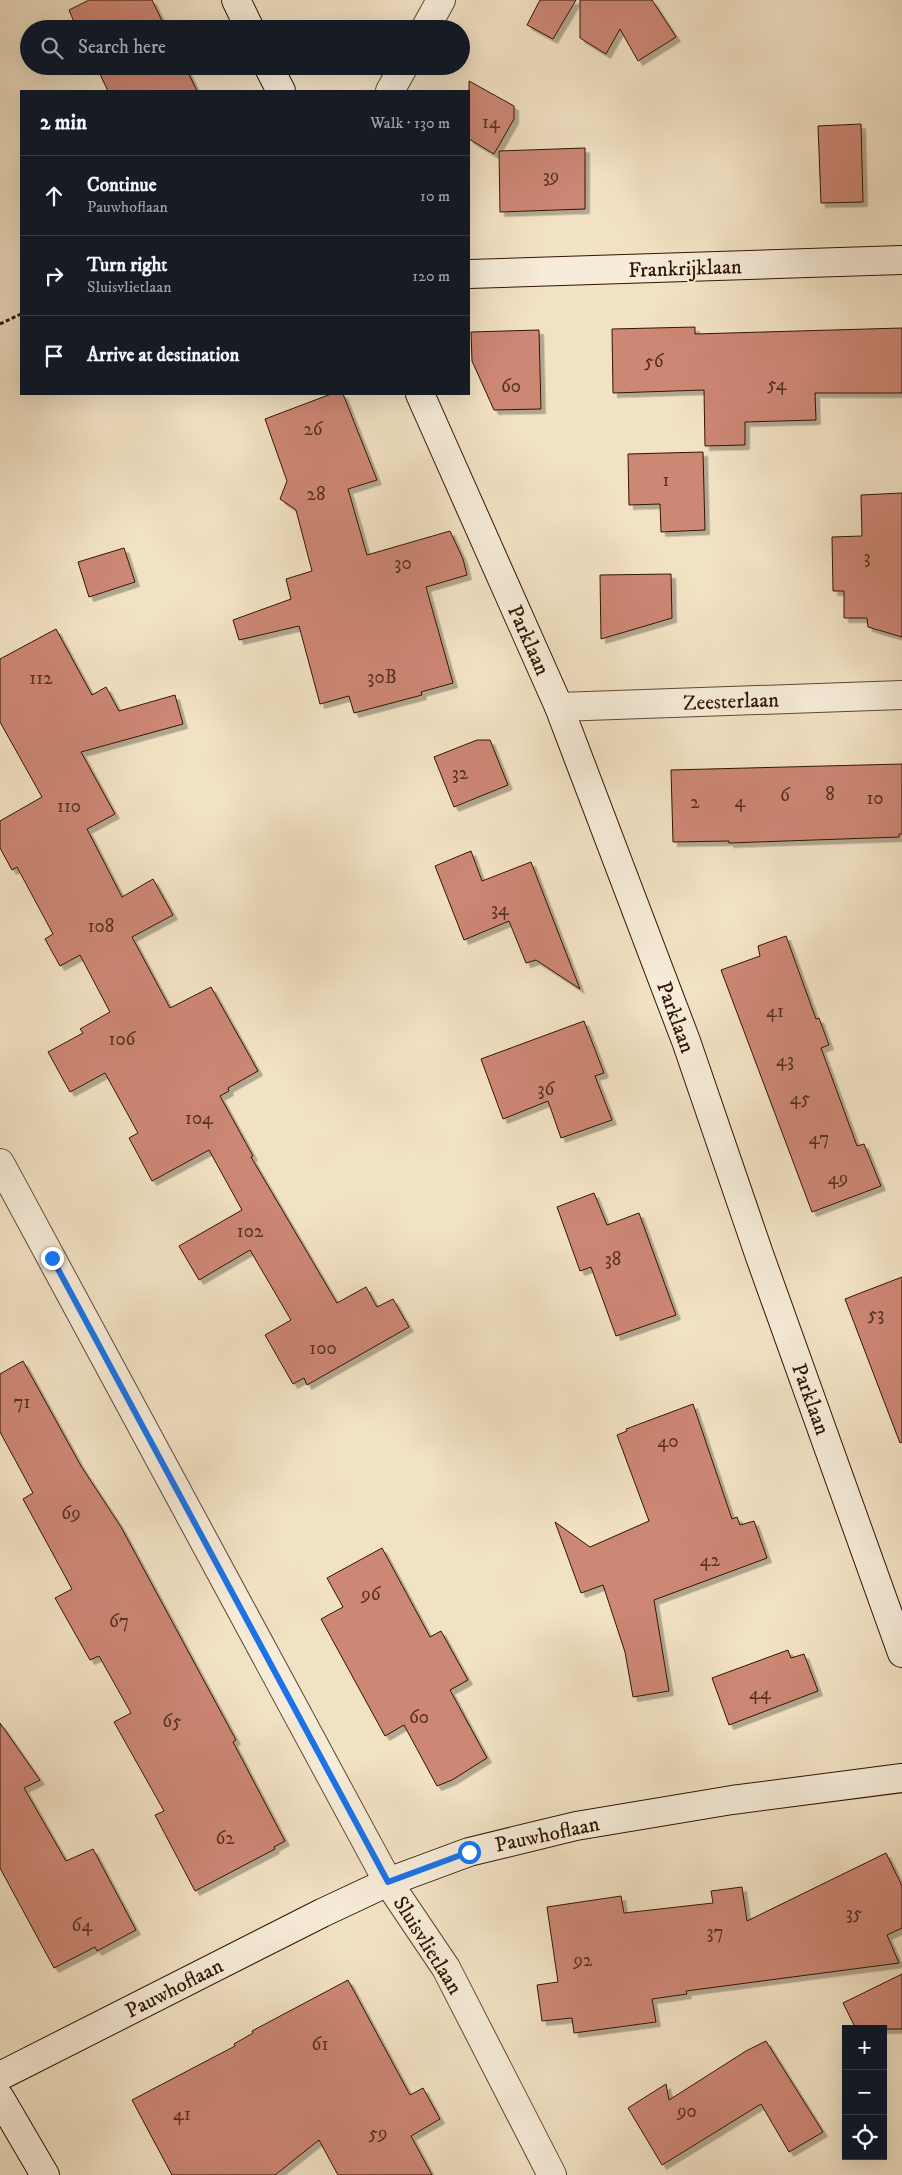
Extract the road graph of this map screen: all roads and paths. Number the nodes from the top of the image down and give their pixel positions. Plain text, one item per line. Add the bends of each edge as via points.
1 (236, 0) edge
2 (441, 0) edge
3 (246, 20) edge
4 (430, 20) edge
5 (272, 75) edge
6 (399, 75) edge
7 (280, 90) edge
8 (391, 90) edge
9 (902, 260) edge
10 (470, 274) edge
11 (20, 314) edge
12 (0, 324) edge
13 (420, 395) edge
14 (902, 695) edge
15 (559, 707) junction
16 (0, 1163) edge
17 (902, 1653) edge
18 (902, 1778) edge
19 (388, 1882) junction
20 (0, 2076) edge
21 (0, 2098) edge
22 (45, 2175) edge
23 (552, 2175) edge

1 - 3 street
2 - 4 street
5 - 7 street
6 - 8 street
9 - 10 street, Frankrijklaan
11 - 12 path
13 - 15 street, Parklaan
14 - 15 street, Zeesterlaan
15 - 17 street, Parklaan via 686,1041
16 - 19 street, Sluisvlietlaan
18 - 19 street, Pauwhoflaan via 732,1800 576,1826 469,1852
19 - 20 street, Pauwhoflaan
19 - 23 street, Sluisvlietlaan via 446,1968
21 - 22 street

